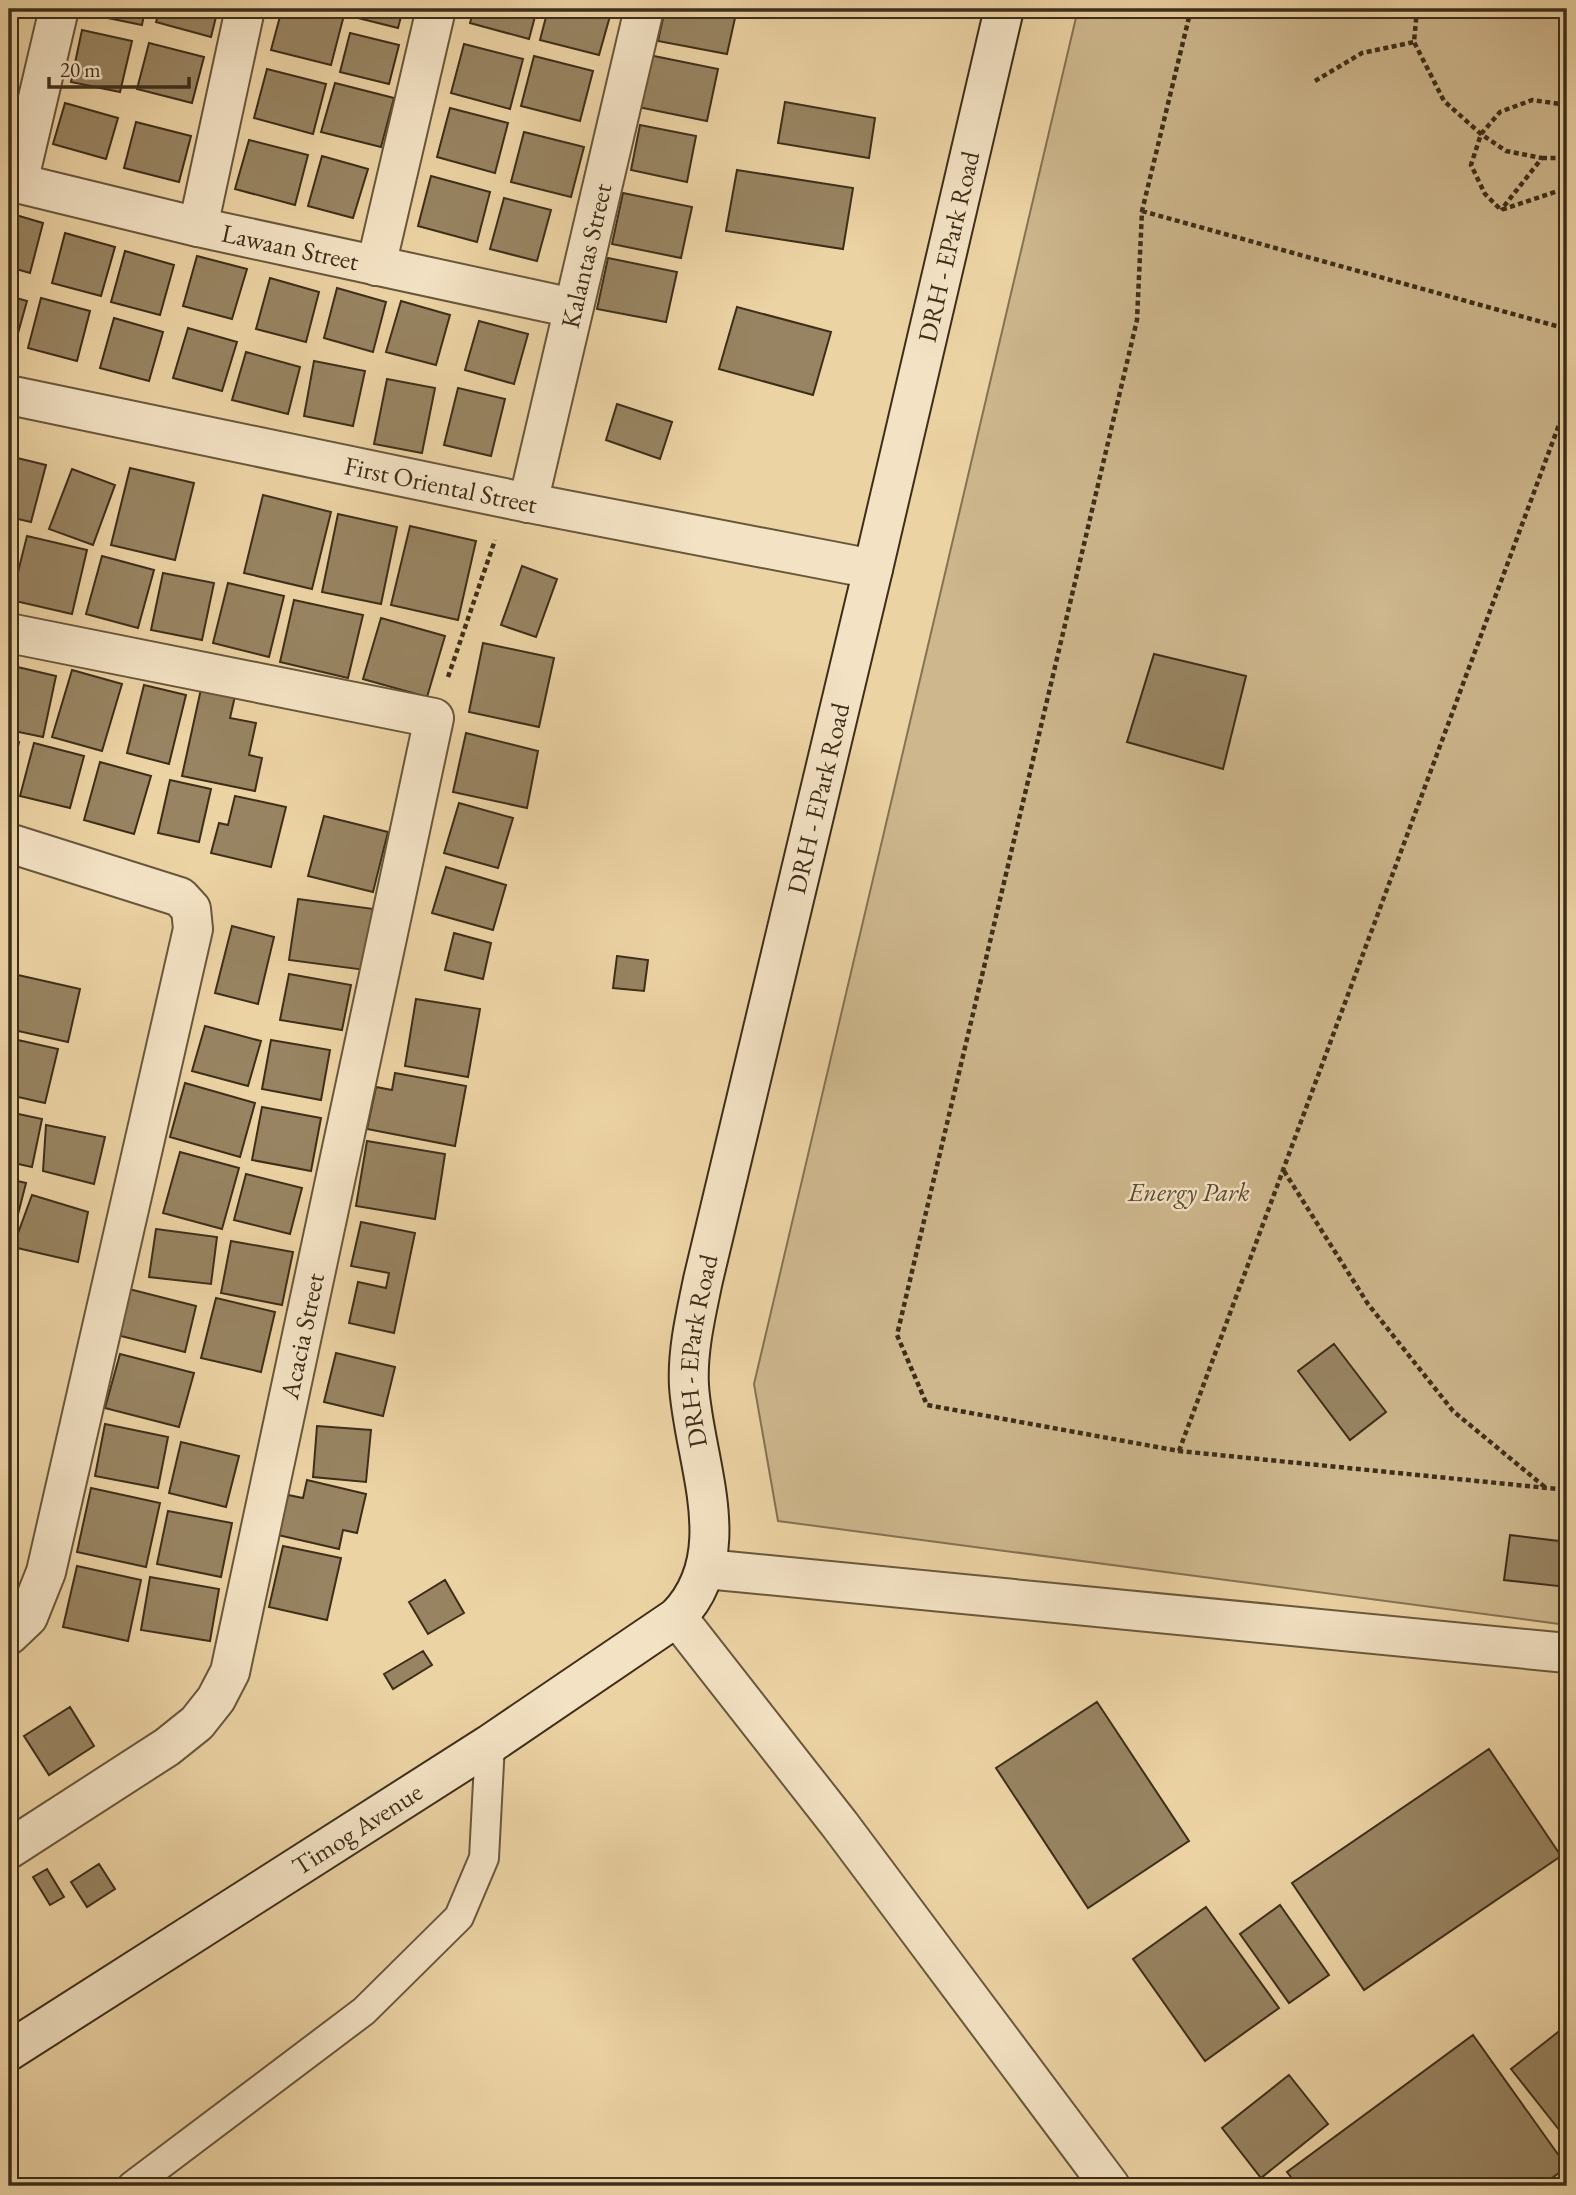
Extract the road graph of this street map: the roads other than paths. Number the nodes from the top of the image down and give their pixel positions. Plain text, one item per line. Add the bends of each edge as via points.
1 (60, 9) edge
2 (245, 9) edge
3 (436, 9) edge
4 (644, 9) edge
5 (1004, 9) edge
6 (14, 182) edge
7 (198, 227) junction
8 (376, 265) junction
9 (573, 308) junction
10 (9, 395) edge
11 (519, 501) junction
12 (873, 569) junction
13 (9, 633) edge
14 (9, 844) edge
15 (693, 1593) junction
16 (9, 1635) edge
17 (1567, 1653) edge
18 (490, 1744) junction
19 (9, 1849) edge
20 (9, 2051) edge
21 (132, 2186) edge
22 (1110, 2186) edge

1 - 6 street
2 - 7 street
3 - 8 street
4 - 9 street, Kalantas Street
5 - 12 street, DRH - EPark Road
6 - 7 street, Lawaan Street
7 - 8 street, Lawaan Street
8 - 9 street, Lawaan Street
9 - 11 street, Kalantas Street
10 - 11 street, First Oriental Street
11 - 12 street, First Oriental Street
12 - 15 street, DRH - EPark Road via 691,1345 692,1417 706,1479 709,1527
13 - 19 street, Acacia Street via 435,718 230,1672 197,1723
14 - 16 street via 180,897 191,909 193,929 46,1572 28,1617
15 - 17 street
15 - 18 street, Timog Avenue
15 - 22 street via 840,1825
18 - 20 street, Timog Avenue
18 - 21 lane via 484,1858 459,1917 364,2011

